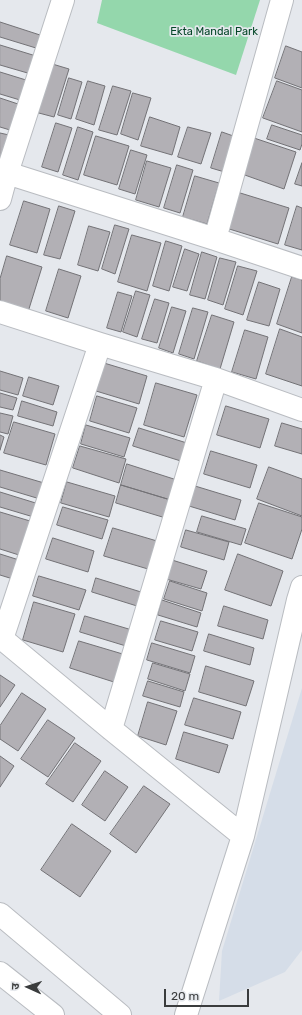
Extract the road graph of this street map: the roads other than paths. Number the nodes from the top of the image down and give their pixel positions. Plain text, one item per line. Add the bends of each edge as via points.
1 (63, 0) edge
2 (282, 0) edge
3 (7, 173) junction
4 (0, 199) edge
5 (215, 239) junction
6 (302, 268) edge
7 (0, 312) edge
8 (100, 344) junction
9 (216, 379) junction
10 (302, 410) edge
11 (301, 596) edge
12 (1, 638) edge
13 (111, 729) junction
14 (243, 836) junction
15 (0, 914) edge
16 (0, 973) edge
17 (188, 1010) edge
18 (53, 1015) edge
19 (120, 1015) edge

1 - 3 street
2 - 5 street
3 - 4 street
3 - 5 street
5 - 6 street
7 - 8 street
8 - 9 street
8 - 12 street
9 - 10 street
9 - 13 street
11 - 14 street
12 - 13 street
13 - 14 street
14 - 17 street
15 - 19 street
16 - 18 street

